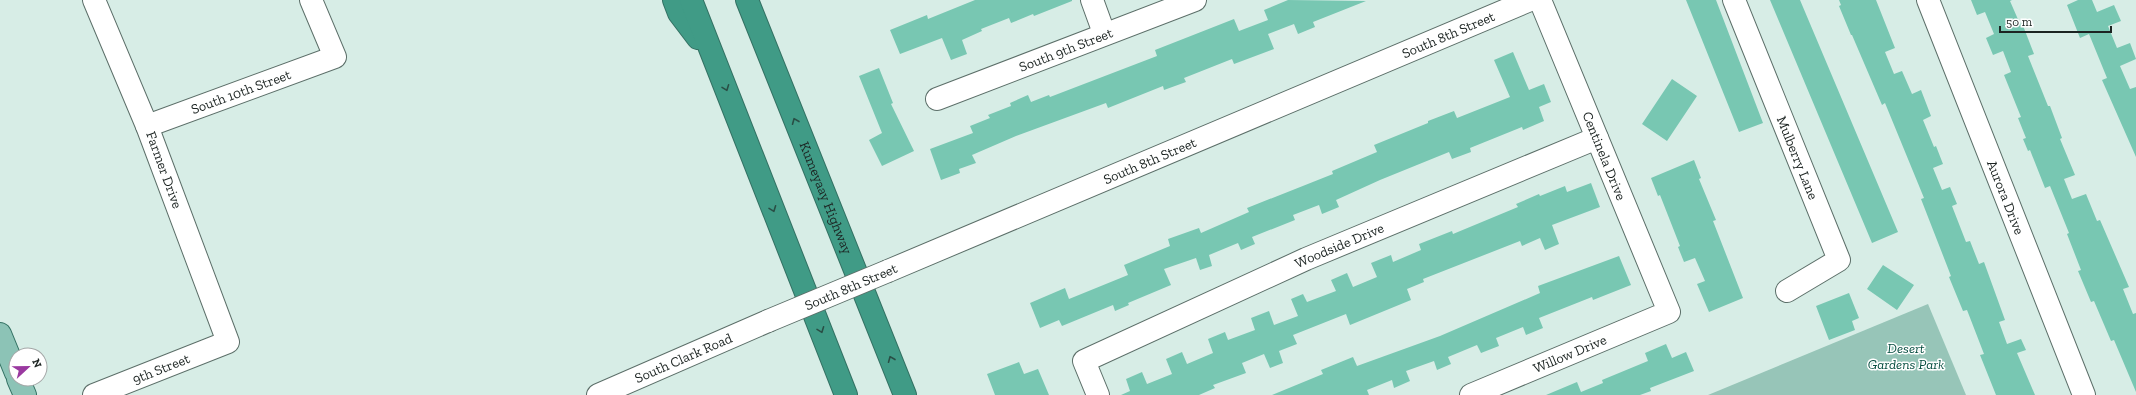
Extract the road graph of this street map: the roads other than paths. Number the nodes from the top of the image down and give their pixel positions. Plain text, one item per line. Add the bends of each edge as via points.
1 (94, 0) edge
2 (311, 0) edge
3 (674, 0) edge
4 (691, 0) edge
5 (747, 0) edge
6 (1092, 0) edge
7 (1195, 0) edge
8 (1530, 0) edge
9 (1540, 0) edge
10 (1734, 0) edge
11 (1928, 0) edge
12 (1104, 34) junction
13 (715, 61) junction
14 (936, 99) dead end
15 (147, 126) junction
16 (1597, 138) junction
17 (1787, 291) dead end
18 (1669, 312) joint
19 (768, 321) joint
20 (0, 334) edge
21 (228, 342) joint
22 (8, 354) edge
23 (94, 395) edge
24 (598, 395) edge
25 (846, 395) edge
26 (905, 395) edge
27 (1098, 395) edge
28 (1471, 395) edge
29 (2084, 395) edge

1 - 15 street, Farmer Drive
2 - 15 street, South 10th Street via 335,57
3 - 13 highway via 679,13
4 - 13 highway
26 -> 5 highway, Kumeyaay Highway
6 - 12 street
7 - 12 street, South 9th Street
8 - 19 street, South 8th Street, bridge
9 - 16 street, Centinela Drive
10 - 17 street, Mulberry Lane via 1839,260
11 - 29 street, Aurora Drive
12 - 14 street, South 9th Street
13 -> 25 highway
15 - 21 street, Farmer Drive
16 - 18 street, Centinela Drive
16 - 27 street, Woodside Drive via 1306,259 1084,361
18 - 28 street, Willow Drive
19 - 24 street, South Clark Road
20 - 22 main road
21 - 23 street, 9th Street

